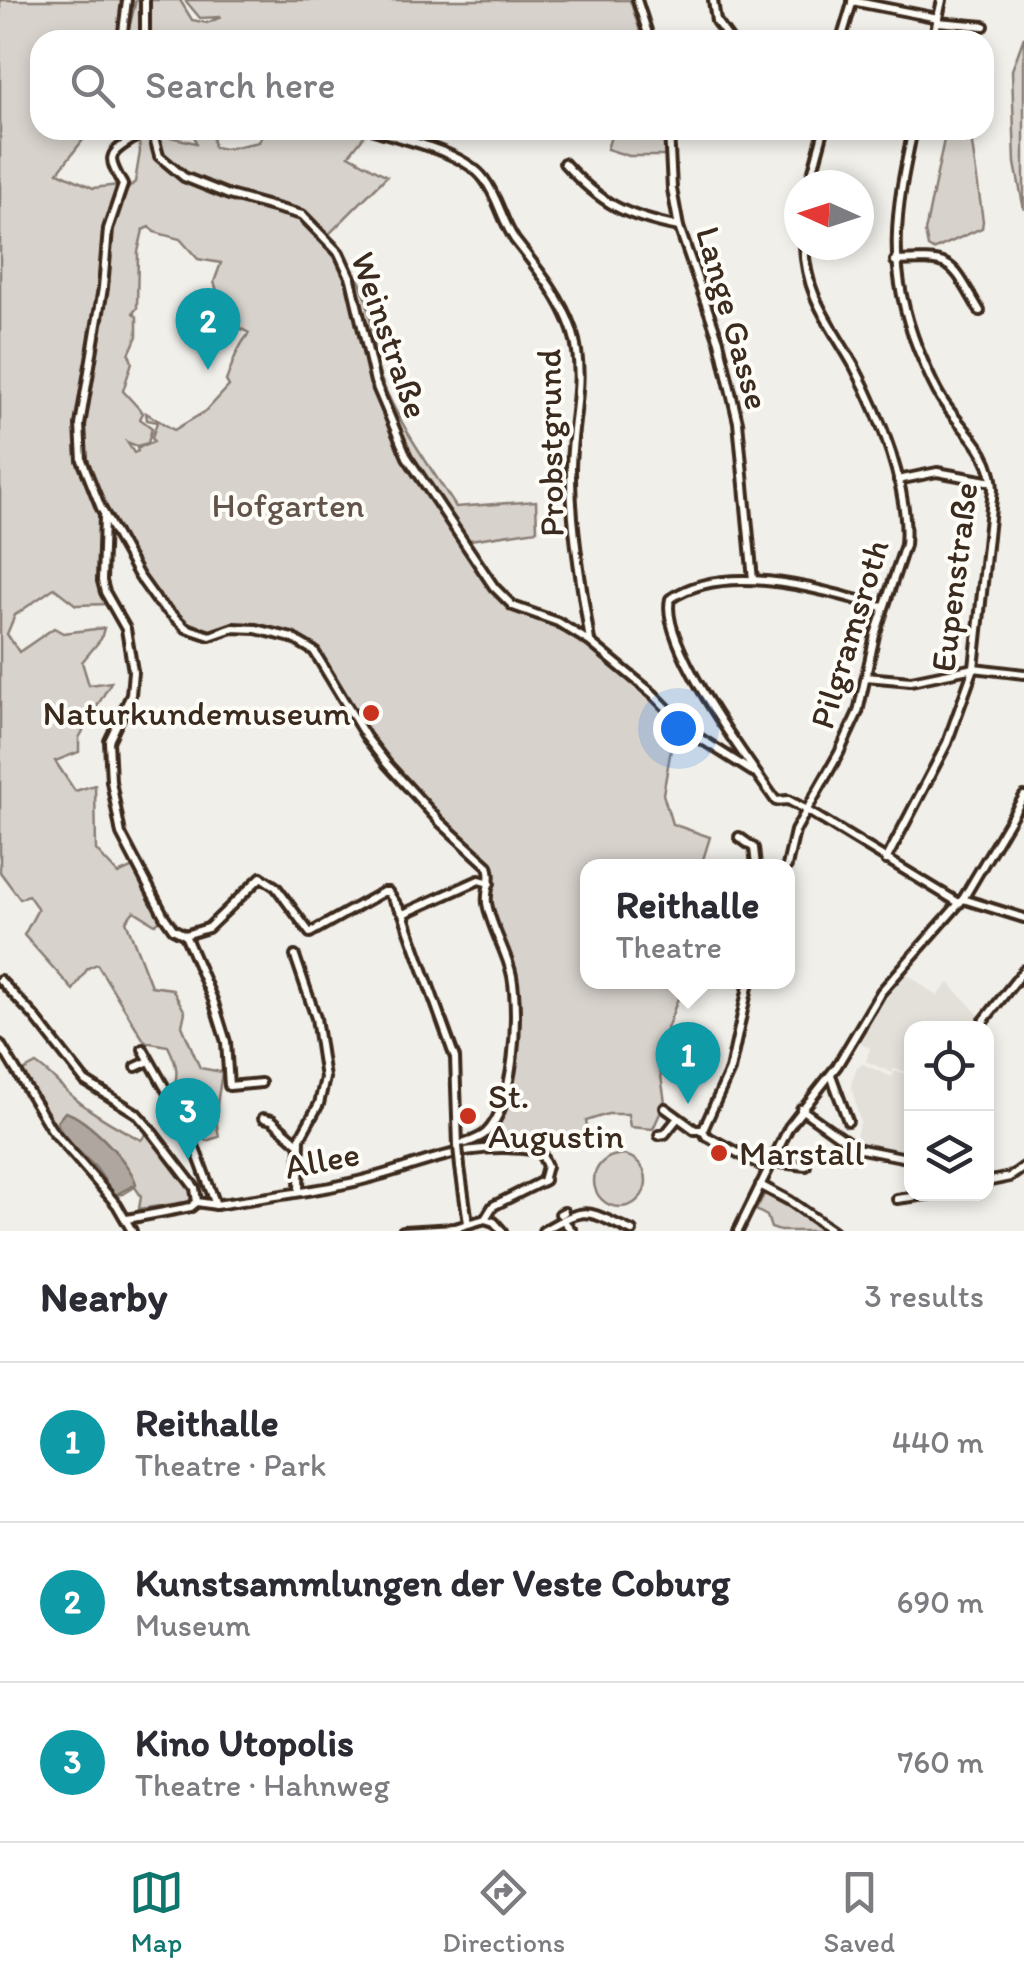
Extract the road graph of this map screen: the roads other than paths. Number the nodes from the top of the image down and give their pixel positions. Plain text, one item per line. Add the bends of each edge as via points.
1 (127, 0) edge
2 (145, 0) edge
3 (637, 0) edge
4 (713, 0) edge
5 (942, 0) edge
6 (852, 1) edge
7 (937, 20) junction
8 (984, 26) dead end
9 (123, 30) edge
10 (145, 30) edge
11 (647, 30) edge
12 (723, 30) edge
13 (845, 30) edge
14 (935, 30) edge
15 (132, 140) edge
16 (155, 140) edge
17 (404, 140) edge
18 (670, 140) edge
19 (821, 140) edge
20 (911, 140) edge
21 (564, 164) dead end
22 (812, 170) edge
23 (679, 227) junction
24 (806, 260) edge
25 (895, 261) junction
26 (980, 312) dead end
27 (898, 480) junction
28 (992, 485) junction
29 (103, 511) junction
30 (121, 540) junction
31 (106, 543) junction
32 (752, 580) junction
33 (883, 607) junction
34 (590, 642) junction
35 (974, 668) junction
36 (1024, 674) edge
37 (866, 677) junction
38 (753, 772) junction
39 (1024, 796) edge
40 (806, 810) junction
41 (739, 837) dead end
42 (755, 859) edge
43 (788, 859) edge
44 (886, 860) junction
45 (490, 883) junction
46 (961, 901) junction
47 (403, 914) junction
48 (1024, 918) edge
49 (184, 935) junction
50 (295, 956) dead end
51 (1024, 970) edge
52 (0, 980) edge
53 (747, 989) edge
54 (984, 1021) edge
55 (0, 1044) edge
56 (143, 1049) dead end
57 (4, 1059) edge
58 (150, 1060) junction
59 (136, 1067) dead end
60 (831, 1075) junction
61 (260, 1082) dead end
62 (665, 1108) dead end
63 (801, 1110) junction
64 (263, 1118) dead end
65 (678, 1119) junction
66 (848, 1121) dead end
67 (703, 1130) junction
68 (659, 1135) dead end
69 (300, 1144) junction
70 (458, 1146) junction
71 (904, 1157) edge
72 (770, 1166) junction
73 (806, 1166) dead end
74 (1024, 1167) edge
75 (994, 1180) edge
76 (760, 1185) junction
77 (299, 1191) junction
78 (904, 1198) edge
79 (896, 1199) dead end
80 (198, 1202) junction
81 (216, 1205) junction
82 (562, 1215) junction
83 (127, 1219) junction
84 (485, 1220) junction
85 (468, 1223) junction
86 (132, 1231) edge
87 (403, 1231) edge
88 (502, 1231) edge
89 (543, 1231) edge
90 (572, 1231) edge
91 (632, 1231) edge
92 (738, 1231) edge
93 (832, 1231) edge

1 - 9 street
2 - 10 street
3 - 11 street
4 - 12 street
5 - 7 street
6 - 7 street
6 - 13 street
7 - 8 street
7 - 14 street
15 - 29 street via 112,155 123,184 108,228 80,425 82,460
16 - 34 street, Weinstraße via 159,156 190,180 290,210 326,236 346,265 376,382 419,478 504,598
17 - 34 street, Probstgrund via 475,168 572,328 580,378 572,504
18 - 23 street, Lange Gasse
19 - 22 street
20 - 25 street, Eupenstraße
21 - 23 street via 608,205
23 - 32 street, Lange Gasse via 719,341 738,422
24 - 27 street, Pilgramsroth via 814,299 866,391
25 - 26 street via 950,264
25 - 28 street, Eupenstraße via 905,313 929,375 986,455
27 - 28 street via 937,472
27 - 33 street, Pilgramsroth via 905,545
28 - 35 street, Eupenstraße
29 - 30 street
29 - 31 street
30 - 31 street
30 - 45 street via 156,601 186,628 210,636 256,629 314,652 370,743 488,866
31 - 49 street via 104,589 126,629 132,671 131,695 108,750 118,821 164,916
32 - 33 street
32 - 38 street via 697,585 670,598 668,609 676,640
33 - 37 street, Pilgramsroth
34 - 38 street via 690,732
35 - 36 street
35 - 37 street via 911,681
35 - 44 street, Eupenstraße via 947,743
37 - 40 street, Pilgramsroth via 849,735
38 - 40 street via 776,800
39 - 46 street
40 - 43 street, Pilgramsroth
40 - 44 street
41 - 42 street via 754,848
44 - 46 street
45 - 47 street via 479,880
45 - 70 street via 486,902 513,985 510,1073 487,1131
46 - 48 street
46 - 60 street via 881,992
47 - 49 street via 383,892 308,933 276,887 261,877 208,928
47 - 70 street via 455,1058
49 - 61 street via 224,1034 228,1086
50 - 69 street via 316,1018 324,1078
51 - 54 street
52 - 80 street via 84,1081 136,1113 192,1182
53 - 67 street via 730,1070
55 - 57 street
56 - 58 street
57 - 83 street via 50,1129
58 - 59 street
58 - 81 street via 187,1127
60 - 63 street
60 - 66 street
62 - 65 street
63 - 71 street via 856,1148
63 - 72 street
64 - 69 street
65 - 67 street
65 - 68 street via 670,1134
67 - 72 street
69 - 77 street
70 - 85 street, bridge
72 - 73 street
72 - 76 street
74 - 75 street
76 - 92 street
76 - 93 street
77 - 81 street, Allee
77 - 84 street, Allee via 475,1148 540,1152 548,1166 544,1180 494,1206
78 - 79 street
80 - 81 street, Allee
80 - 83 street, Allee
82 - 89 street
82 - 90 street
82 - 91 street via 592,1212
83 - 86 street
84 - 85 street
84 - 88 street
85 - 87 street

